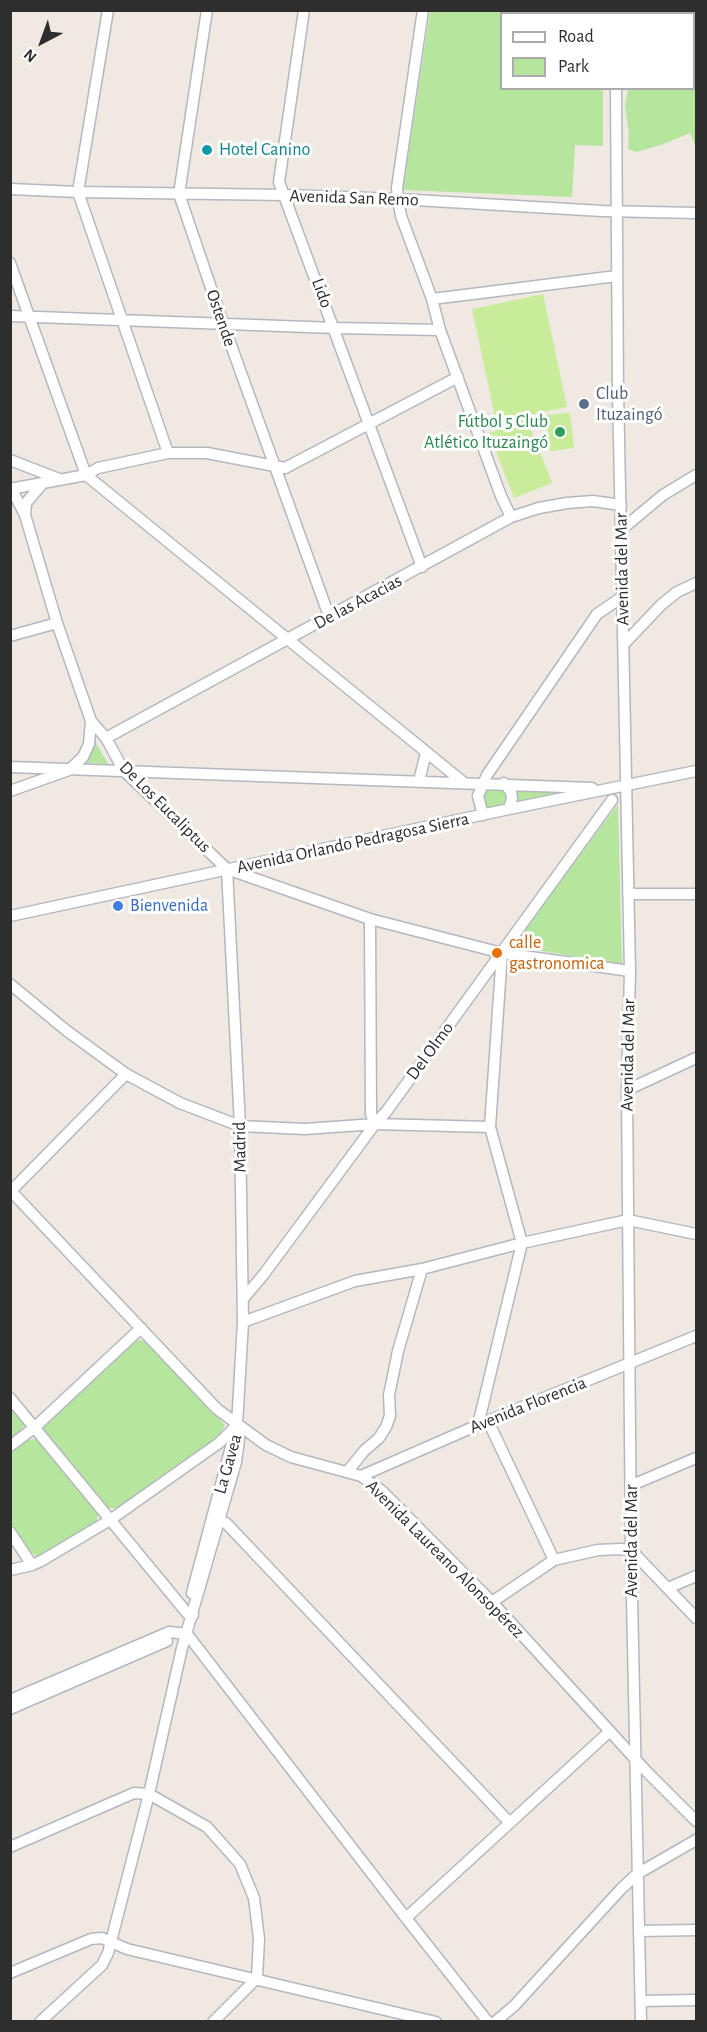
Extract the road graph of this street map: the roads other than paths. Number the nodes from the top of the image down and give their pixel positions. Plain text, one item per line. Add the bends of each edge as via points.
1 (108, 10) edge
2 (207, 10) edge
3 (304, 10) edge
4 (423, 10) edge
5 (616, 90) edge
6 (10, 189) edge
7 (78, 192) junction
8 (179, 194) junction
9 (285, 195) junction
10 (398, 199) junction
11 (618, 212) junction
12 (696, 213) edge
13 (10, 263) edge
14 (617, 276) junction
15 (432, 299) junction
16 (10, 316) edge
17 (30, 317) junction
18 (122, 320) junction
19 (223, 324) junction
20 (335, 328) junction
21 (440, 330) junction
22 (458, 377) junction
23 (370, 425) junction
24 (168, 453) junction
25 (10, 460) edge
26 (275, 467) junction
27 (86, 475) junction
28 (696, 475) edge
29 (60, 480) junction
30 (43, 482) junction
31 (11, 488) edge
32 (621, 505) junction
33 (25, 515) junction
34 (512, 517) junction
35 (621, 530) junction
36 (422, 567) junction
37 (696, 583) edge
38 (622, 597) junction
39 (329, 616) junction
40 (57, 622) junction
41 (10, 636) edge
42 (288, 640) junction
43 (624, 644) junction
44 (91, 721) junction
45 (106, 738) junction
46 (426, 753) junction
47 (10, 767) edge
48 (69, 770) junction
49 (124, 771) junction
50 (696, 771) edge
51 (419, 781) junction
52 (466, 782) junction
53 (482, 783) junction
54 (504, 783) junction
55 (626, 786) junction
56 (10, 791) edge
57 (610, 794) junction
58 (478, 796) junction
59 (509, 809) junction
60 (483, 815) junction
61 (227, 869) junction
62 (628, 894) junction
63 (696, 894) edge
64 (10, 916) edge
65 (370, 919) junction
66 (502, 953) junction
67 (630, 971) junction
68 (10, 984) edge
69 (696, 1058) edge
70 (126, 1074) junction
71 (627, 1090) junction
72 (375, 1124) junction
73 (240, 1126) junction
74 (490, 1127) junction
75 (11, 1191) edge
76 (628, 1220) junction
77 (696, 1234) edge
78 (522, 1243) junction
79 (422, 1269) junction
80 (243, 1299) junction
81 (243, 1322) junction
82 (141, 1328) junction
83 (696, 1336) edge
84 (631, 1363) junction
85 (10, 1398) edge
86 (483, 1423) junction
87 (237, 1425) junction
88 (34, 1428) junction
89 (10, 1446) edge
90 (696, 1458) edge
91 (347, 1472) junction
92 (361, 1476) junction
93 (632, 1485) junction
94 (217, 1519) junction
95 (110, 1520) junction
96 (10, 1532) edge
97 (631, 1550) junction
98 (554, 1560) junction
99 (33, 1565) junction
100 (10, 1570) edge
101 (696, 1576) edge
102 (668, 1588) junction
103 (492, 1602) junction
104 (190, 1614) junction
105 (696, 1618) edge
106 (185, 1640) junction
107 (10, 1700) edge
108 (10, 1709) edge
109 (610, 1731) junction
110 (635, 1759) junction
111 (149, 1794) junction
112 (696, 1821) edge
113 (509, 1822) junction
114 (696, 1840) edge
115 (10, 1847) edge
116 (637, 1874) junction
117 (406, 1918) junction
118 (696, 1930) edge
119 (639, 1931) junction
120 (111, 1942) junction
121 (10, 1973) edge
122 (257, 1978) junction
123 (696, 2000) edge
124 (641, 2001) junction
125 (40, 2022) edge
126 (213, 2022) edge
127 (436, 2022) edge
128 (488, 2022) edge
129 (495, 2022) edge
130 (641, 2022) edge

1 - 7 street
2 - 8 street, Ostende
3 - 9 street, Lido via 279,182
4 - 10 street
5 - 11 street, Avenida del Mar
6 - 7 street, Avenida San Remo
7 - 8 street, Avenida San Remo
7 - 18 street
8 - 9 street, Avenida San Remo
8 - 19 street, Ostende
9 - 10 street, Avenida San Remo
9 - 20 street, Lido
10 - 11 street, Avenida San Remo
10 - 15 street
11 - 12 street, Avenida San Remo
11 - 14 street, Avenida del Mar
13 - 17 street
14 - 15 street
14 - 32 street, Avenida del Mar
15 - 21 street
16 - 17 street
17 - 18 street
17 - 27 street
18 - 19 street
18 - 24 street
19 - 20 street
19 - 26 street, Ostende
20 - 21 street
20 - 23 street, Lido
21 - 22 street
22 - 23 street
22 - 34 street
23 - 26 street via 285,468
23 - 36 street, Lido
24 - 26 street via 207,453
24 - 27 street via 98,468
25 - 29 street
26 - 39 street, Ostende
27 - 29 street
27 - 42 street
28 - 35 street via 663,495
29 - 30 street
30 - 31 street
30 - 33 street via 26,503
31 - 33 street, De Los Eucaliptus
32 - 34 street, De las Acacias via 567,503
32 - 35 street, Avenida del Mar
33 - 40 street, De Los Eucaliptus
34 - 36 street, De las Acacias
35 - 38 street, Avenida del Mar
36 - 39 street, De las Acacias
37 - 43 street via 677,592
38 - 43 street, Avenida del Mar
38 - 53 street via 597,614
39 - 42 street, De las Acacias
40 - 41 street
40 - 44 street, De Los Eucaliptus
42 - 45 street, De las Acacias
42 - 46 street
43 - 55 street, Avenida del Mar
44 - 45 street, De Los Eucaliptus
44 - 48 street via 89,744 83,757
45 - 49 street, De Los Eucaliptus
46 - 51 street
46 - 52 street
47 - 48 street
48 - 49 street
48 - 56 street
49 - 51 street
49 - 61 street, De Los Eucaliptus
50 - 55 street, Avenida Orlando Pedragosa Sierra
51 - 52 street
52 - 53 street
52 - 58 street
53 - 54 street
53 - 58 street
54 - 57 street
54 - 59 street via 511,792
55 - 57 street, Avenida Orlando Pedragosa Sierra
55 - 62 street, Avenida del Mar
57 - 59 street, Avenida Orlando Pedragosa Sierra
57 - 66 street, Del Olmo
58 - 60 street
59 - 60 street, Avenida Orlando Pedragosa Sierra
60 - 61 street, Avenida Orlando Pedragosa Sierra
61 - 64 street, Avenida Orlando Pedragosa Sierra
61 - 65 street, De Los Eucaliptus
61 - 73 street, Madrid
62 - 63 street
62 - 67 street, Avenida del Mar
65 - 66 street, De Los Eucaliptus
65 - 72 street via 371,1114
66 - 67 street, De Los Eucaliptus
66 - 72 street, Del Olmo
66 - 74 street
67 - 71 street, Avenida del Mar
68 - 70 street
69 - 71 street
70 - 73 street via 180,1103
70 - 75 street
71 - 76 street, Avenida del Mar
72 - 73 street via 305,1129
72 - 74 street
72 - 80 street, Del Olmo
73 - 80 street, Madrid
74 - 78 street
75 - 82 street, Avenida Laureano Alonsopérez
76 - 77 street
76 - 78 street
76 - 84 street, Avenida del Mar
78 - 79 street
78 - 86 street
79 - 81 street via 355,1281
79 - 91 street via 396,1359 386,1427
80 - 81 street, Madrid
81 - 87 street, Madrid
82 - 87 street, Avenida Laureano Alonsopérez via 195,1387
82 - 88 street
83 - 84 street, Avenida Florencia
84 - 86 street, Avenida Florencia
84 - 93 street, Avenida del Mar
85 - 88 street
86 - 92 street, Avenida Florencia
86 - 98 street
87 - 91 street, Avenida Laureano Alonsopérez via 291,1457
87 - 94 street, La Gavea
87 - 95 street via 219,1443
88 - 89 street
88 - 95 street
90 - 93 street
91 - 92 street, Avenida Laureano Alonsopérez
92 - 103 street, Avenida Laureano Alonsopérez via 382,1491
93 - 97 street, Avenida del Mar
94 - 104 street, La Gavea
94 - 113 street via 226,1523
95 - 99 street
95 - 104 street
96 - 99 street
97 - 98 street via 598,1551
97 - 102 street
97 - 110 street, Avenida del Mar
98 - 103 street
99 - 100 street
101 - 102 street
102 - 105 street
103 - 109 street, Avenida Laureano Alonsopérez
104 - 106 street, La Gavea
106 - 107 street via 170,1632
106 - 108 street via 172,1639
106 - 111 street, La Gavea
106 - 117 street
109 - 110 street, Avenida Laureano Alonsopérez
109 - 113 street
110 - 112 street, Avenida Laureano Alonsopérez
110 - 116 street, Avenida del Mar
111 - 115 street via 134,1793
111 - 120 street, La Gavea
111 - 122 street via 207,1827 240,1864 254,1898 259,1939
113 - 117 street
114 - 116 street
116 - 119 street, Avenida del Mar
116 - 129 street
117 - 128 street
118 - 119 street
119 - 124 street, Avenida del Mar
120 - 121 street via 91,1939
120 - 122 street
120 - 125 street, La Gavea via 102,1965
122 - 126 street
122 - 127 street
123 - 124 street
124 - 130 street, Avenida del Mar

